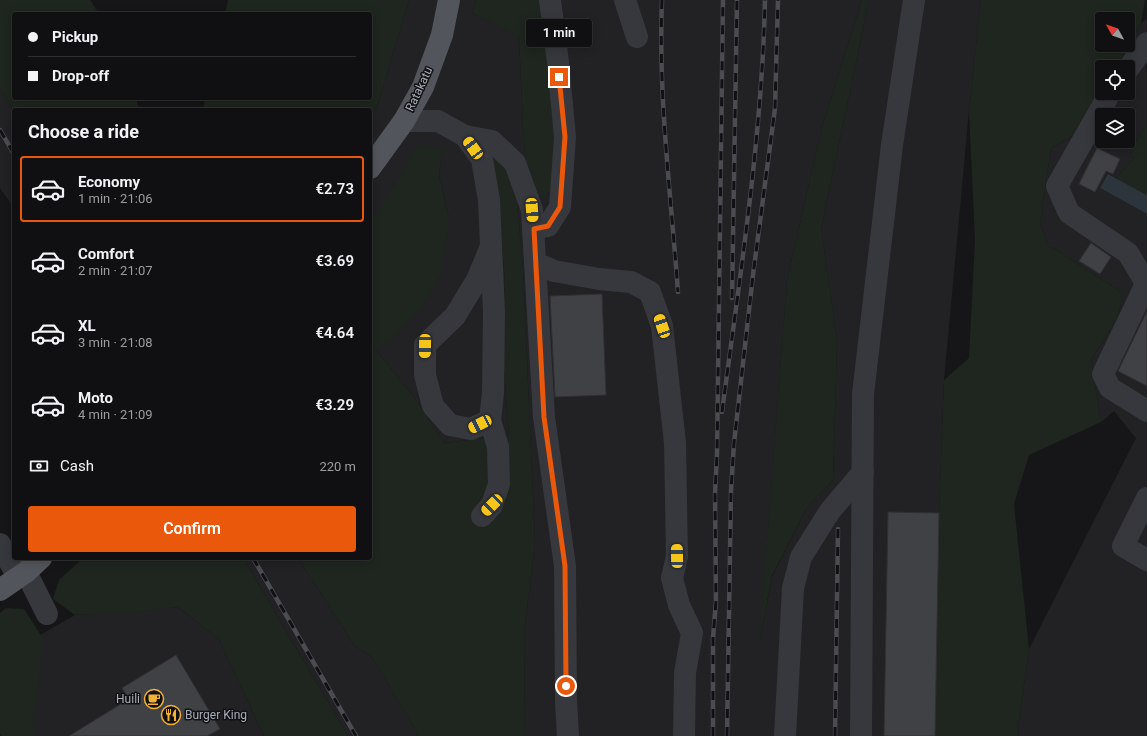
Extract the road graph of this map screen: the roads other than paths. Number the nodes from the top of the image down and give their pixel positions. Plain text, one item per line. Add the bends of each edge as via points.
1 (449, 0) edge
2 (550, 0) edge
3 (625, 0) edge
4 (914, 0) edge
5 (637, 37) dead end
6 (1147, 43) edge
7 (1135, 60) edge
8 (1106, 100) edge
9 (404, 121) junction
10 (465, 136) junction
11 (372, 165) edge
12 (534, 229) junction
13 (491, 246) junction
14 (535, 263) junction
15 (1145, 278) edge
16 (1147, 411) edge
17 (490, 420) junction
18 (863, 472) junction
19 (1147, 498) edge
20 (482, 516) dead end
21 (0, 544) edge
22 (12, 555) edge
23 (18, 560) edge
24 (1147, 560) edge
25 (28, 569) edge
26 (0, 590) edge
27 (47, 614) dead end
28 (568, 736) edge
29 (684, 736) edge
30 (785, 736) edge
31 (861, 736) edge

1 - 9 main road, Ratakatu via 442,35 423,87
2 - 12 lane via 565,137 560,207 548,226
3 - 5 lane
4 - 18 lane via 892,145 863,394
6 - 7 lane
8 - 15 lane via 1057,186 1069,214 1128,253
9 - 10 lane via 438,121
9 - 11 main road, Ratakatu
10 - 12 lane via 492,141 515,163 532,210
10 - 13 lane via 482,159 489,200
12 - 14 lane
13 - 17 lane via 494,312
13 - 17 lane via 477,280 455,316 425,346 425,375 433,406 450,425 471,429
14 - 28 lane via 544,417 565,566
14 - 29 lane via 554,271 599,280 630,282 650,292 662,326 675,443 677,556 672,578 679,604 692,633 685,673
15 - 16 lane via 1103,374 1110,388
17 - 20 lane via 498,447 499,484 492,505
18 - 30 lane via 830,511 801,557 793,588
18 - 31 lane
19 - 24 lane via 1123,546
21 - 22 lane
23 - 25 lane
25 - 26 main road
25 - 27 lane

